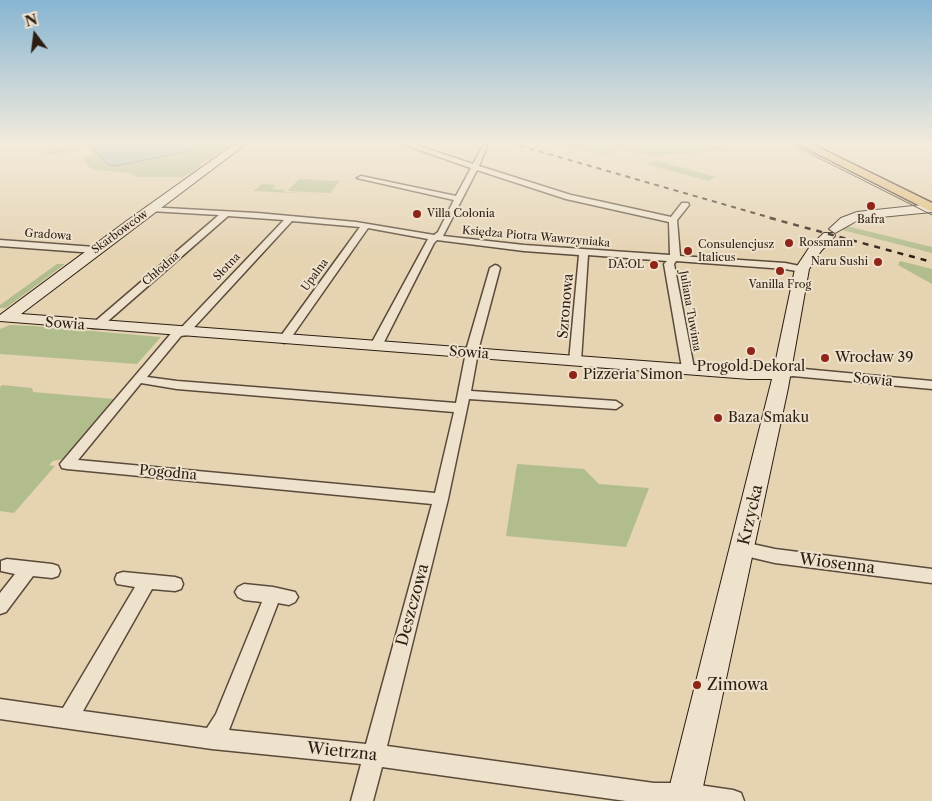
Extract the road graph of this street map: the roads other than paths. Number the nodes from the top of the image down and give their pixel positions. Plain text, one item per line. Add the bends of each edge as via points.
1 (191, 180) edge
2 (372, 180) edge
3 (469, 180) edge
4 (519, 180) edge
5 (880, 180) edge
6 (884, 180) edge
7 (460, 199) junction
8 (930, 204) edge
9 (685, 205) dead end
10 (150, 210) junction
11 (884, 212) joint
12 (226, 213) junction
13 (290, 218) junction
14 (673, 220) junction
15 (366, 225) junction
16 (832, 233) joint
17 (436, 237) junction
18 (0, 243) edge
19 (95, 250) junction
20 (584, 254) junction
21 (672, 259) junction
22 (496, 268) dead end
23 (802, 269) junction
24 (2, 319) edge
25 (96, 326) junction
26 (180, 332) junction
27 (284, 340) junction
28 (376, 346) junction
29 (471, 353) junction
30 (575, 361) junction
31 (688, 368) junction
32 (781, 374) junction
33 (137, 379) junction
34 (932, 386) edge
35 (463, 402) junction
36 (616, 406) dead end
37 (441, 499) junction
38 (743, 549) junction
39 (7, 566) dead end
40 (29, 569) junction
41 (52, 571) dead end
42 (932, 576) edge
43 (124, 579) dead end
44 (148, 582) junction
45 (175, 584) dead end
46 (244, 592) dead end
47 (0, 606) edge
48 (0, 709) edge
49 (68, 718) junction
50 (212, 739) junction
51 (374, 755) junction
52 (684, 797) edge
53 (362, 801) edge
54 (732, 801) edge

1 - 10 street, Skarbowców
2 - 7 street
3 - 7 street
4 - 14 street via 569,196
5 - 8 main road
6 - 8 main road
7 - 17 street
8 - 11 street, Krzycka
9 - 14 street
10 - 12 street, Księdza Piotra Wawrzyniaka
10 - 19 street, Skarbowców
11 - 16 street, Krzycka via 851,218
12 - 13 street, Księdza Piotra Wawrzyniaka
12 - 25 street, Chłodna
13 - 15 street, Księdza Piotra Wawrzyniaka
13 - 26 street, Słotna
14 - 21 street, Juliana Tuwima via 675,256
15 - 17 street, Księdza Piotra Wawrzyniaka
15 - 27 street, Upalna
16 - 23 street, Krzycka via 816,248
17 - 20 street, Księdza Piotra Wawrzyniaka
17 - 28 street via 430,241
18 - 19 street, Gradowa
19 - 24 street, Skarbowców
20 - 21 street, Księdza Piotra Wawrzyniaka
20 - 30 street, Szronowa
21 - 23 street, Księdza Piotra Wawrzyniaka
21 - 31 street, Juliana Tuwima via 669,264
22 - 29 street, Deszczowa
23 - 32 street, Krzycka
24 - 25 street, Sowia
25 - 26 street, Sowia
26 - 27 street, Sowia
26 - 33 street, Pogodna
27 - 28 street, Sowia
28 - 29 street, Sowia
29 - 30 street, Sowia
29 - 35 street, Deszczowa
30 - 31 street, Sowia
31 - 32 street, Sowia
32 - 34 street, Sowia via 793,372
32 - 38 street, Krzycka
33 - 35 street via 177,385
33 - 37 street, Pogodna via 67,464
35 - 36 street
35 - 37 street, Deszczowa
37 - 51 street, Deszczowa
38 - 42 street, Wiosenna
38 - 52 street, Krzycka
39 - 40 street
40 - 41 street
40 - 47 street
43 - 44 street
44 - 45 street
44 - 49 street
46 - 50 street via 281,596
48 - 49 street, Wietrzna
49 - 50 street, Wietrzna
50 - 51 street, Wietrzna
51 - 52 street, Wietrzna
51 - 53 street, Deszczowa
52 - 54 street

